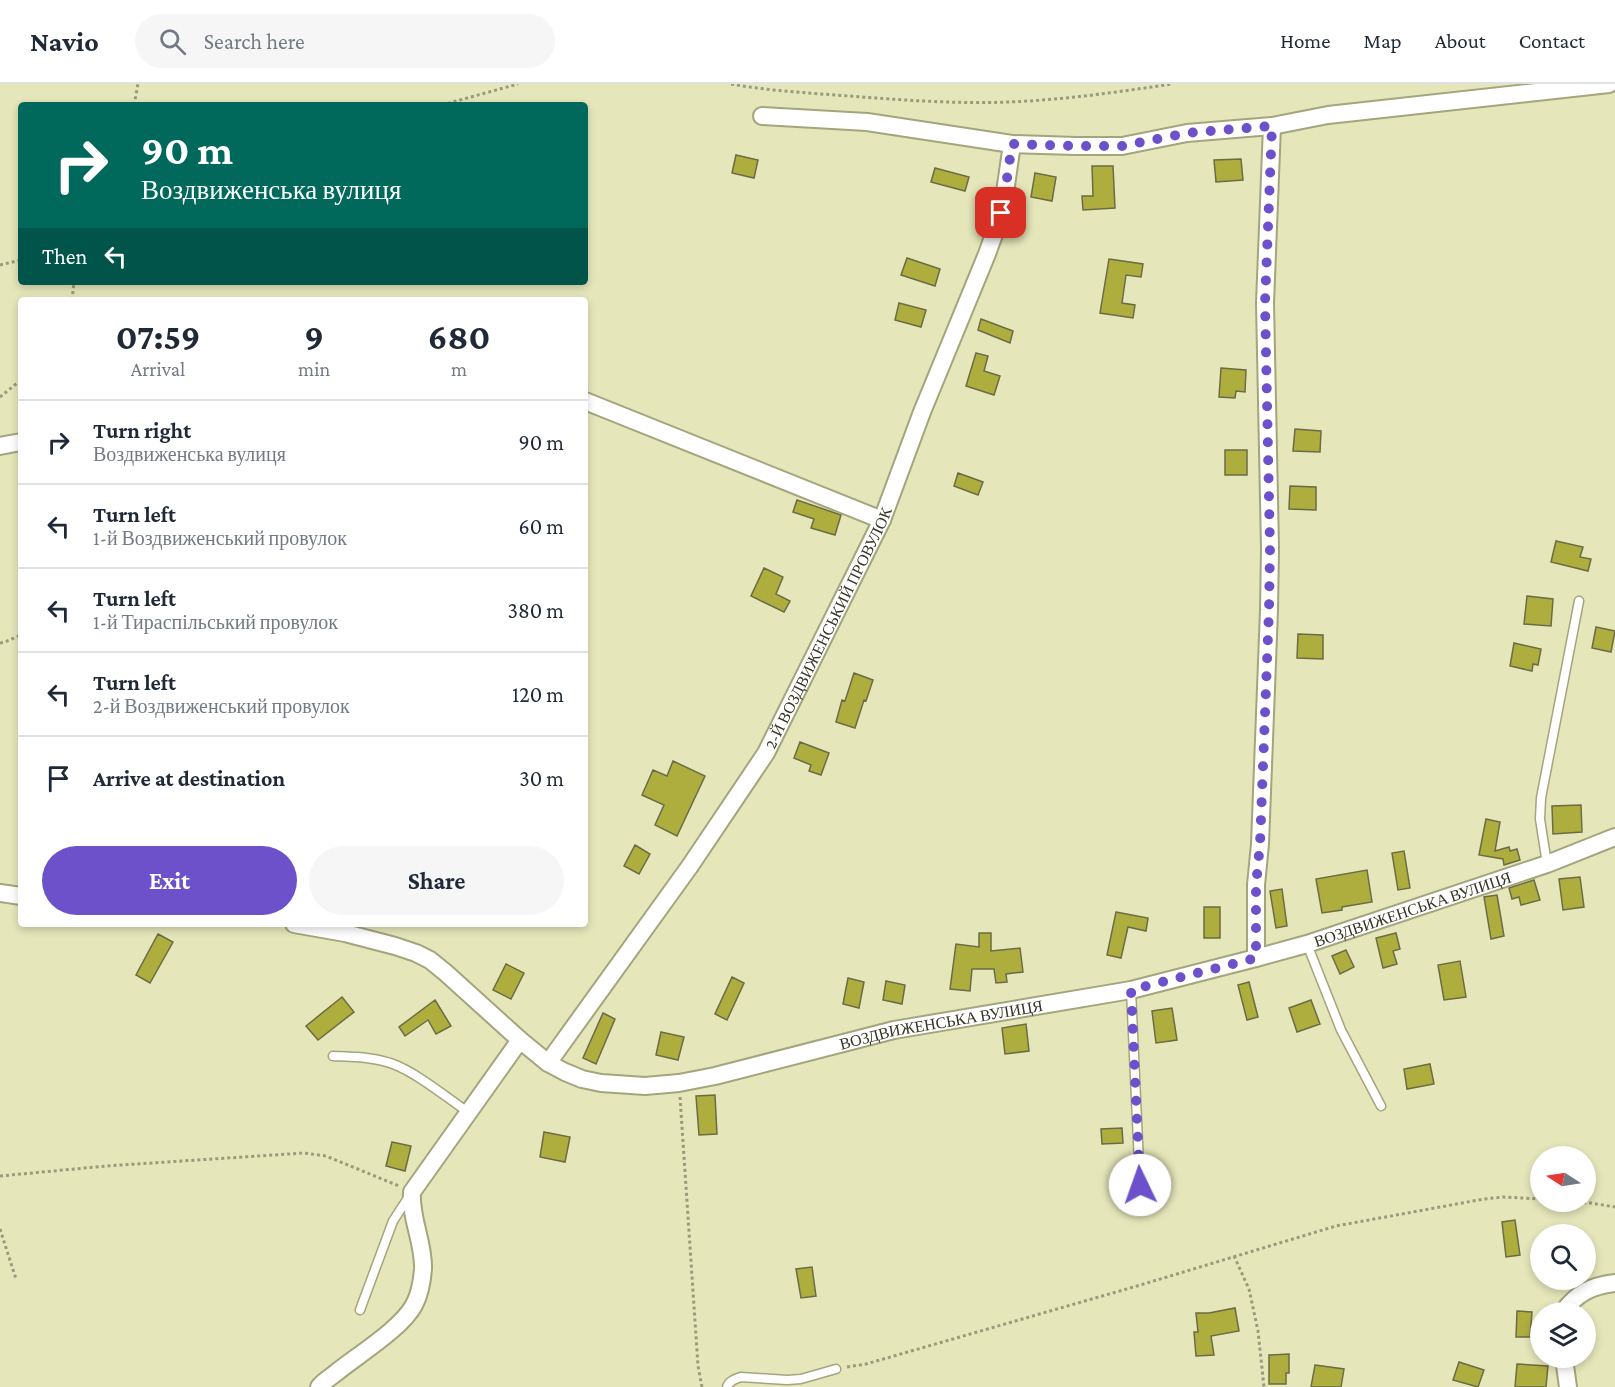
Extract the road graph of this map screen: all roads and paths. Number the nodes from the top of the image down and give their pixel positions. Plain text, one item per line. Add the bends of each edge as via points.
1 (138, 84) edge
2 (518, 84) edge
3 (731, 84) edge
4 (1172, 84) edge
5 (1609, 84) edge
6 (135, 102) edge
7 (453, 102) edge
8 (762, 116) dead end
9 (1272, 126) junction
10 (1012, 144) junction
11 (18, 261) edge
12 (0, 265) edge
13 (18, 382) edge
14 (0, 397) edge
15 (588, 402) edge
16 (18, 443) edge
17 (0, 446) edge
18 (882, 520) junction
19 (1579, 601) dead end
20 (18, 636) edge
21 (0, 643) edge
22 (1615, 837) edge
23 (1547, 864) junction
24 (0, 893) edge
25 (18, 896) edge
26 (311, 927) edge
27 (1307, 944) junction
28 (1256, 958) junction
29 (1131, 990) junction
30 (520, 1040) junction
31 (333, 1056) dead end
32 (548, 1063) junction
33 (679, 1083) junction
34 (1381, 1106) dead end
35 (468, 1112) junction
36 (0, 1176) edge
37 (412, 1192) junction
38 (1530, 1198) edge
39 (1596, 1204) edge
40 (1141, 1207) dead end
41 (1615, 1208) edge
42 (0, 1229) edge
43 (1234, 1256) junction
44 (16, 1279) dead end
45 (1615, 1282) edge
46 (1572, 1302) edge
47 (360, 1310) dead end
48 (1565, 1368) edge
49 (836, 1369) joint
50 (319, 1387) edge
51 (702, 1387) edge
52 (727, 1387) edge
53 (1264, 1387) edge
54 (1568, 1387) edge

1 - 6 path
2 - 7 path
3 - 4 path via 924,101 1008,102
5 - 9 street via 1328,115
8 - 10 street via 867,122
9 - 10 street via 1187,133 1122,146
9 - 28 street via 1265,303 1269,610
10 - 18 street, 2-Й ВОЗДВИЖЕНСЬКИЙ ПРОВУЛОК via 997,226
11 - 12 path
13 - 14 path
15 - 18 street
16 - 17 street
18 - 32 street, 2-Й ВОЗДВИЖЕНСЬКИЙ ПРОВУЛОК via 766,753
19 - 23 lane via 1541,798
20 - 21 path
22 - 23 street, ВОЗДВИЖЕНСЬКА ВУЛИЦЯ
23 - 27 street, ВОЗДВИЖЕНСЬКА ВУЛИЦЯ
24 - 25 street
26 - 30 street, ВОЗДВИЖЕНСЬКА ВУЛИЦЯ via 395,946 430,960
27 - 28 street, ВОЗДВИЖЕНСЬКА ВУЛИЦЯ
27 - 34 lane via 1341,1030
28 - 29 street, ВОЗДВИЖЕНСЬКА ВУЛИЦЯ
29 - 33 street, ВОЗДВИЖЕНСЬКА ВУЛИЦЯ via 894,1030
29 - 40 lane
30 - 32 street, ВОЗДВИЖЕНСЬКА ВУЛИЦЯ
30 - 35 street
31 - 35 lane via 391,1063
32 - 33 street, ВОЗДВИЖЕНСЬКА ВУЛИЦЯ via 601,1083
33 - 51 path
35 - 37 street
36 - 37 path via 304,1153 326,1156
37 - 47 lane via 393,1221
37 - 50 street via 423,1266 414,1306 392,1329
38 - 43 path via 1484,1199 1336,1226
39 - 41 path
42 - 44 path
43 - 49 path via 866,1364
43 - 53 path via 1249,1289
45 - 46 street via 1590,1288
48 - 54 street
49 - 52 lane via 801,1379 741,1377

